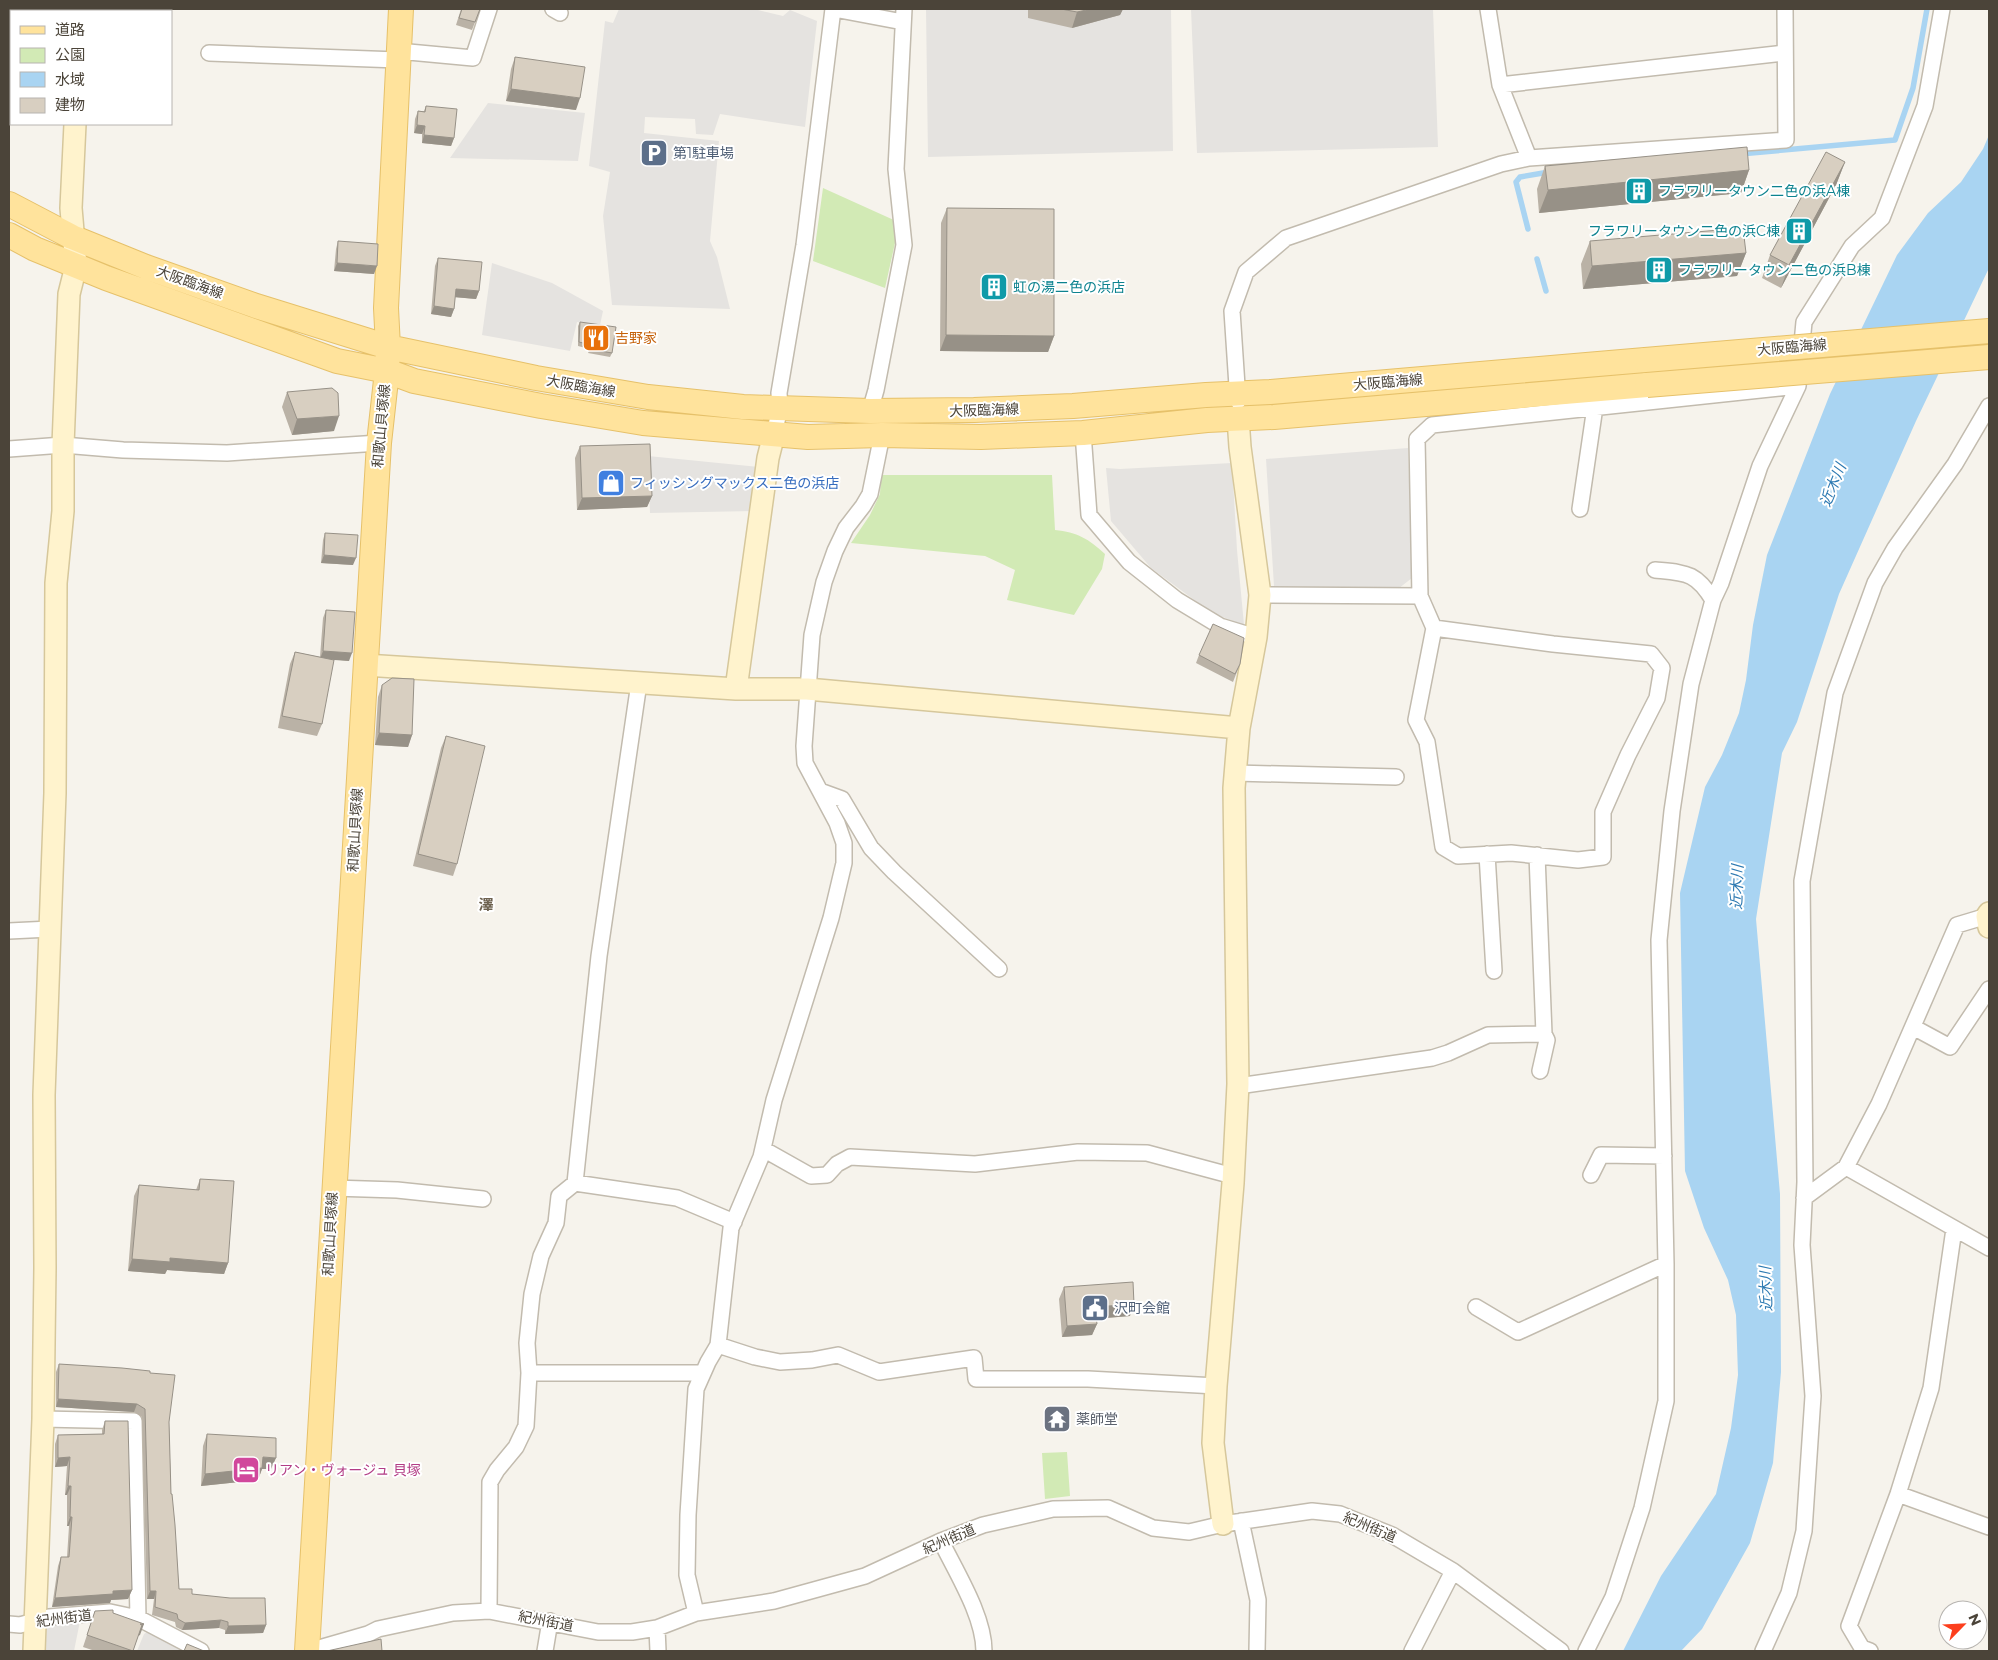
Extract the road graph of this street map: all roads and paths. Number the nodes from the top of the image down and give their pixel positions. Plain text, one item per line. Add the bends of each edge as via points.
1 (401, 9) edge
2 (488, 9) edge
3 (833, 9) edge
4 (1488, 9) edge
5 (1785, 9) edge
6 (1942, 9) edge
7 (904, 15) edge
8 (209, 53) dead end
9 (1785, 53) junction
10 (398, 56) junction
11 (1500, 85) junction
12 (75, 125) edge
13 (1529, 158) junction
14 (9, 204) edge
15 (9, 236) edge
16 (72, 237) junction
17 (76, 266) junction
18 (1989, 331) edge
19 (388, 347) junction
20 (1989, 357) edge
21 (387, 371) junction
22 (1798, 386) junction
23 (1237, 393) junction
24 (1989, 406) edge
25 (1595, 407) junction
26 (780, 408) junction
27 (870, 412) junction
28 (1238, 418) junction
29 (1083, 433) junction
30 (774, 434) junction
31 (882, 435) junction
32 (379, 442) junction
33 (63, 444) junction
34 (9, 449) edge
35 (1580, 509) dead end
36 (1655, 570) dead end
37 (1260, 595) junction
38 (1420, 596) junction
39 (1713, 600) junction
40 (1434, 628) junction
41 (1256, 638) junction
42 (365, 665) junction
43 (639, 683) junction
44 (807, 689) junction
45 (736, 690) junction
46 (1239, 728) junction
47 (1235, 772) junction
48 (1396, 777) dead end
49 (820, 791) junction
50 (1487, 854) junction
51 (1537, 855) junction
52 (1989, 919) edge
53 (50, 929) junction
54 (9, 931) edge
55 (999, 969) dead end
56 (1494, 971) dead end
57 (1989, 989) edge
58 (1913, 1027) junction
59 (1544, 1034) junction
60 (1540, 1070) dead end
61 (1238, 1086) junction
62 (763, 1149) junction
63 (1664, 1156) junction
64 (1846, 1167) junction
65 (1590, 1175) dead end
66 (1233, 1176) junction
67 (575, 1183) junction
68 (333, 1188) junction
69 (1804, 1198) junction
70 (482, 1199) dead end
71 (734, 1222) junction
72 (1954, 1228) junction
73 (1989, 1248) edge
74 (1666, 1264) junction
75 (1476, 1307) dead end
76 (718, 1345) junction
77 (529, 1373) junction
78 (703, 1373) junction
79 (1216, 1386) junction
80 (43, 1419) junction
81 (1898, 1494) junction
82 (1232, 1522) junction
83 (1989, 1527) edge
84 (941, 1541) junction
85 (1453, 1571) junction
86 (490, 1611) junction
87 (696, 1613) junction
88 (138, 1618) junction
89 (34, 1621) junction
90 (550, 1621) junction
91 (9, 1624) edge
92 (657, 1628) junction
93 (34, 1651) edge
94 (201, 1651) edge
95 (308, 1651) edge
96 (546, 1651) edge
97 (658, 1651) edge
98 (984, 1651) edge
99 (1257, 1651) edge
100 (1412, 1651) edge
101 (1562, 1651) edge
102 (1586, 1651) edge
103 (1763, 1651) edge
104 (1870, 1651) edge

1 - 10 main road, 和歌山貝塚線
2 - 10 street via 473,58
3 - 7 street
3 - 26 street via 804,245 779,393
4 - 11 street
5 - 9 street
6 - 22 street via 1925,106 1882,218 1852,246 1804,322
7 - 27 street via 896,169 904,245
8 - 10 street
9 - 11 street
9 - 13 street via 1786,140
10 - 19 main road, 和歌山貝塚線 via 386,308
11 - 13 street
12 - 16 street
13 - 23 street via 1501,164 1286,238 1246,272 1232,311
14 - 16 main road, 大阪臨海線
15 - 17 main road, 大阪臨海線
16 - 17 street
16 - 19 main road, 大阪臨海線 via 256,306
17 - 21 main road, 大阪臨海線 via 337,361
17 - 33 street via 69,294
18 - 23 main road, 大阪臨海線, bridge
19 - 21 main road, 和歌山貝塚線
19 - 26 main road, 大阪臨海線 via 648,397
20 - 28 main road, 大阪臨海線, bridge
21 - 30 main road, 大阪臨海線 via 414,381 643,423
21 - 32 main road, 和歌山貝塚線
22 - 25 street
22 - 39 street via 1760,466
23 - 27 main road, 大阪臨海線 via 1063,407
23 - 28 street
24 - 69 street via 1956,464 1895,548 1875,583 1835,693 1802,881
25 - 35 street
25 - 38 street via 1432,425 1417,439
26 - 27 main road, 大阪臨海線
26 - 30 street
28 - 29 main road, 大阪臨海線
28 - 37 street
29 - 31 main road, 大阪臨海線 via 980,437
29 - 41 street via 1089,515 1129,562 1177,600 1220,626
30 - 31 main road, 大阪臨海線 via 808,437
30 - 45 street
31 - 44 street via 870,494 846,528 824,582 812,634
32 - 33 street via 227,453 123,450
32 - 42 main road, 和歌山貝塚線
33 - 34 street
33 - 53 street via 63,511 56,582 57,706
36 - 39 street via 1687,573 1703,584
37 - 38 street
37 - 41 street
38 - 40 street
39 - 63 street via 1691,684 1672,811 1659,940
40 - 50 street via 1416,720 1427,742 1443,847 1458,856
40 - 51 street via 1651,654 1662,668 1656,698 1603,812 1603,857 1578,860
41 - 46 street
42 - 43 street
42 - 68 main road, 和歌山貝塚線
43 - 45 street
43 - 67 street via 599,956
44 - 45 street
44 - 46 street
44 - 49 street via 806,763
46 - 47 street
47 - 48 street
47 - 61 street
49 - 55 street via 842,799 871,848
49 - 62 street via 844,843 844,863 831,918 774,1100
50 - 51 street
50 - 56 street
51 - 59 street
52 - 58 street via 1957,925
53 - 54 street
53 - 80 street via 44,1095
57 - 58 street via 1950,1047
58 - 64 street via 1879,1104
59 - 60 street via 1547,1040
59 - 61 street via 1488,1035 1432,1058
61 - 66 street
62 - 66 street via 811,1176 827,1175 850,1157 975,1164 1078,1152 1147,1153
62 - 71 street
63 - 65 street via 1601,1155
63 - 74 street
64 - 69 street
64 - 72 street
66 - 79 street
67 - 71 street via 677,1198
67 - 77 street via 559,1196 556,1223 540,1256 535,1276 527,1343
68 - 70 street via 397,1190
68 - 95 main road, 和歌山貝塚線
69 - 103 street via 1802,1245 1813,1396 1804,1531 1789,1593
71 - 76 street
72 - 73 street
72 - 81 street via 1931,1388
74 - 75 street via 1518,1332
74 - 102 street via 1666,1400 1642,1508 1613,1597
76 - 78 street
76 - 79 street via 780,1362 838,1355 879,1372 974,1358 976,1378 1088,1379
77 - 78 street
77 - 86 street via 526,1426 516,1448 490,1482
78 - 87 street via 696,1389 688,1515 687,1575
79 - 82 street via 1213,1443
80 - 88 street via 134,1421
80 - 89 street
81 - 83 street
81 - 104 street via 1849,1626 1862,1648
82 - 84 street, 紀州街道 via 1189,1532 1153,1528 1108,1508 1054,1509 982,1525
82 - 85 street, 紀州街道 via 1312,1511 1340,1514 1392,1535
82 - 99 street via 1258,1600
84 - 87 street, 紀州街道 via 865,1576 774,1601
84 - 98 street via 973,1608 984,1640
85 - 100 street
85 - 101 street, 紀州街道
86 - 90 street, 紀州街道
86 - 95 street, 紀州街道 via 453,1613 378,1629
87 - 92 street, 紀州街道
88 - 89 street, 紀州街道 via 110,1612
88 - 94 street, 紀州街道
89 - 91 street, 紀州街道
89 - 93 street
90 - 92 street, 紀州街道 via 598,1632
90 - 96 street
92 - 97 street

